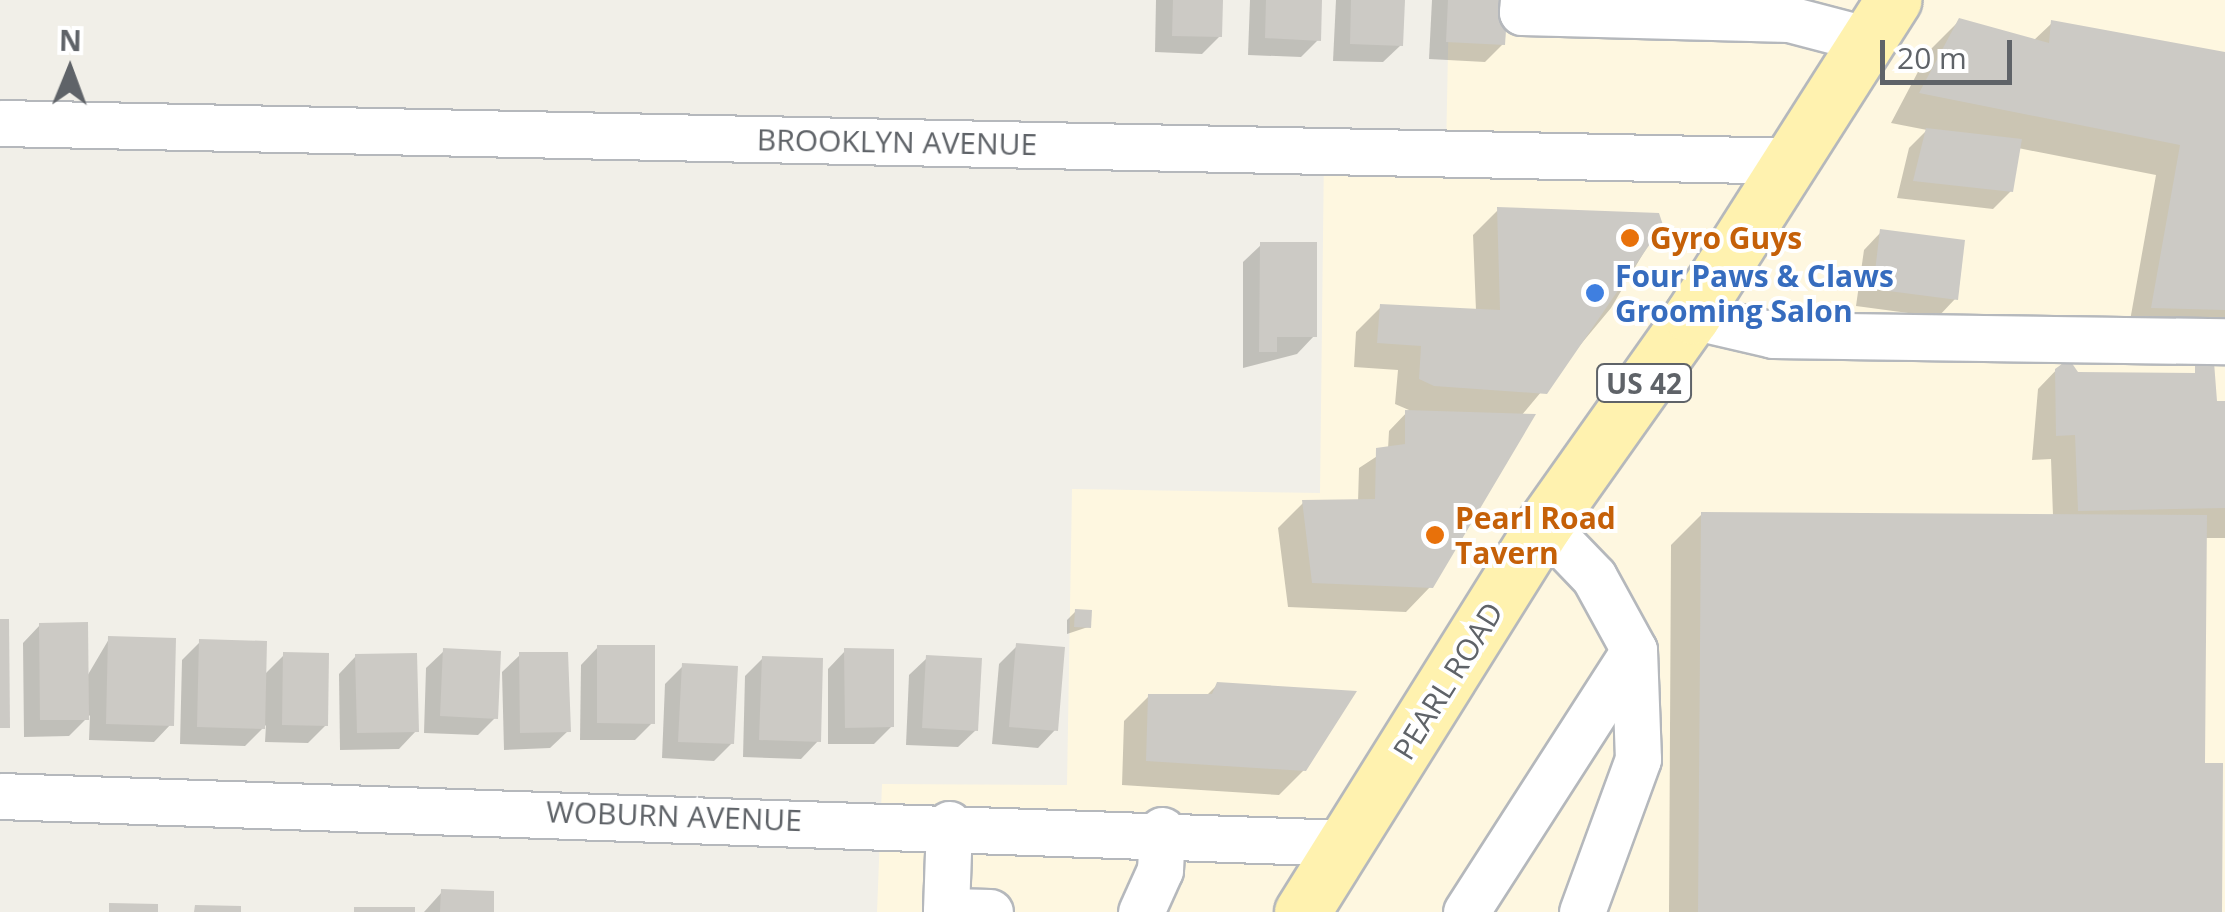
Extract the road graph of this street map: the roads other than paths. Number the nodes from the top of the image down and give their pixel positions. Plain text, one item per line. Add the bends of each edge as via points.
1 (1523, 0) edge
2 (1881, 20) edge
3 (0, 122) edge
4 (1794, 161) junction
5 (1692, 316) junction
6 (2225, 342) edge
7 (1544, 524) junction
8 (1634, 650) junction
9 (0, 796) edge
10 (949, 824) junction
11 (1162, 830) junction
12 (1348, 843) junction
13 (946, 912) edge
14 (990, 912) edge
15 (1141, 912) edge
16 (1302, 912) edge
17 (1466, 912) edge
18 (1582, 912) edge

1 - 2 street via 1522,12
2 - 4 main road, PEARL ROAD / US 42
3 - 4 street, BROOKLYN AVENUE
4 - 5 main road, PEARL ROAD / US 42
5 - 6 street via 1773,335
5 - 7 main road, PEARL ROAD / US 42
7 - 8 street via 1594,577
7 - 12 main road, PEARL ROAD / US 42
8 - 17 street
8 - 18 street via 1638,758
9 - 10 street, WOBURN AVENUE
10 - 11 street, WOBURN AVENUE
10 - 13 street
11 - 12 street, WOBURN AVENUE
11 - 15 street via 1160,870
12 - 16 main road, PEARL ROAD / US 42
13 - 14 street

